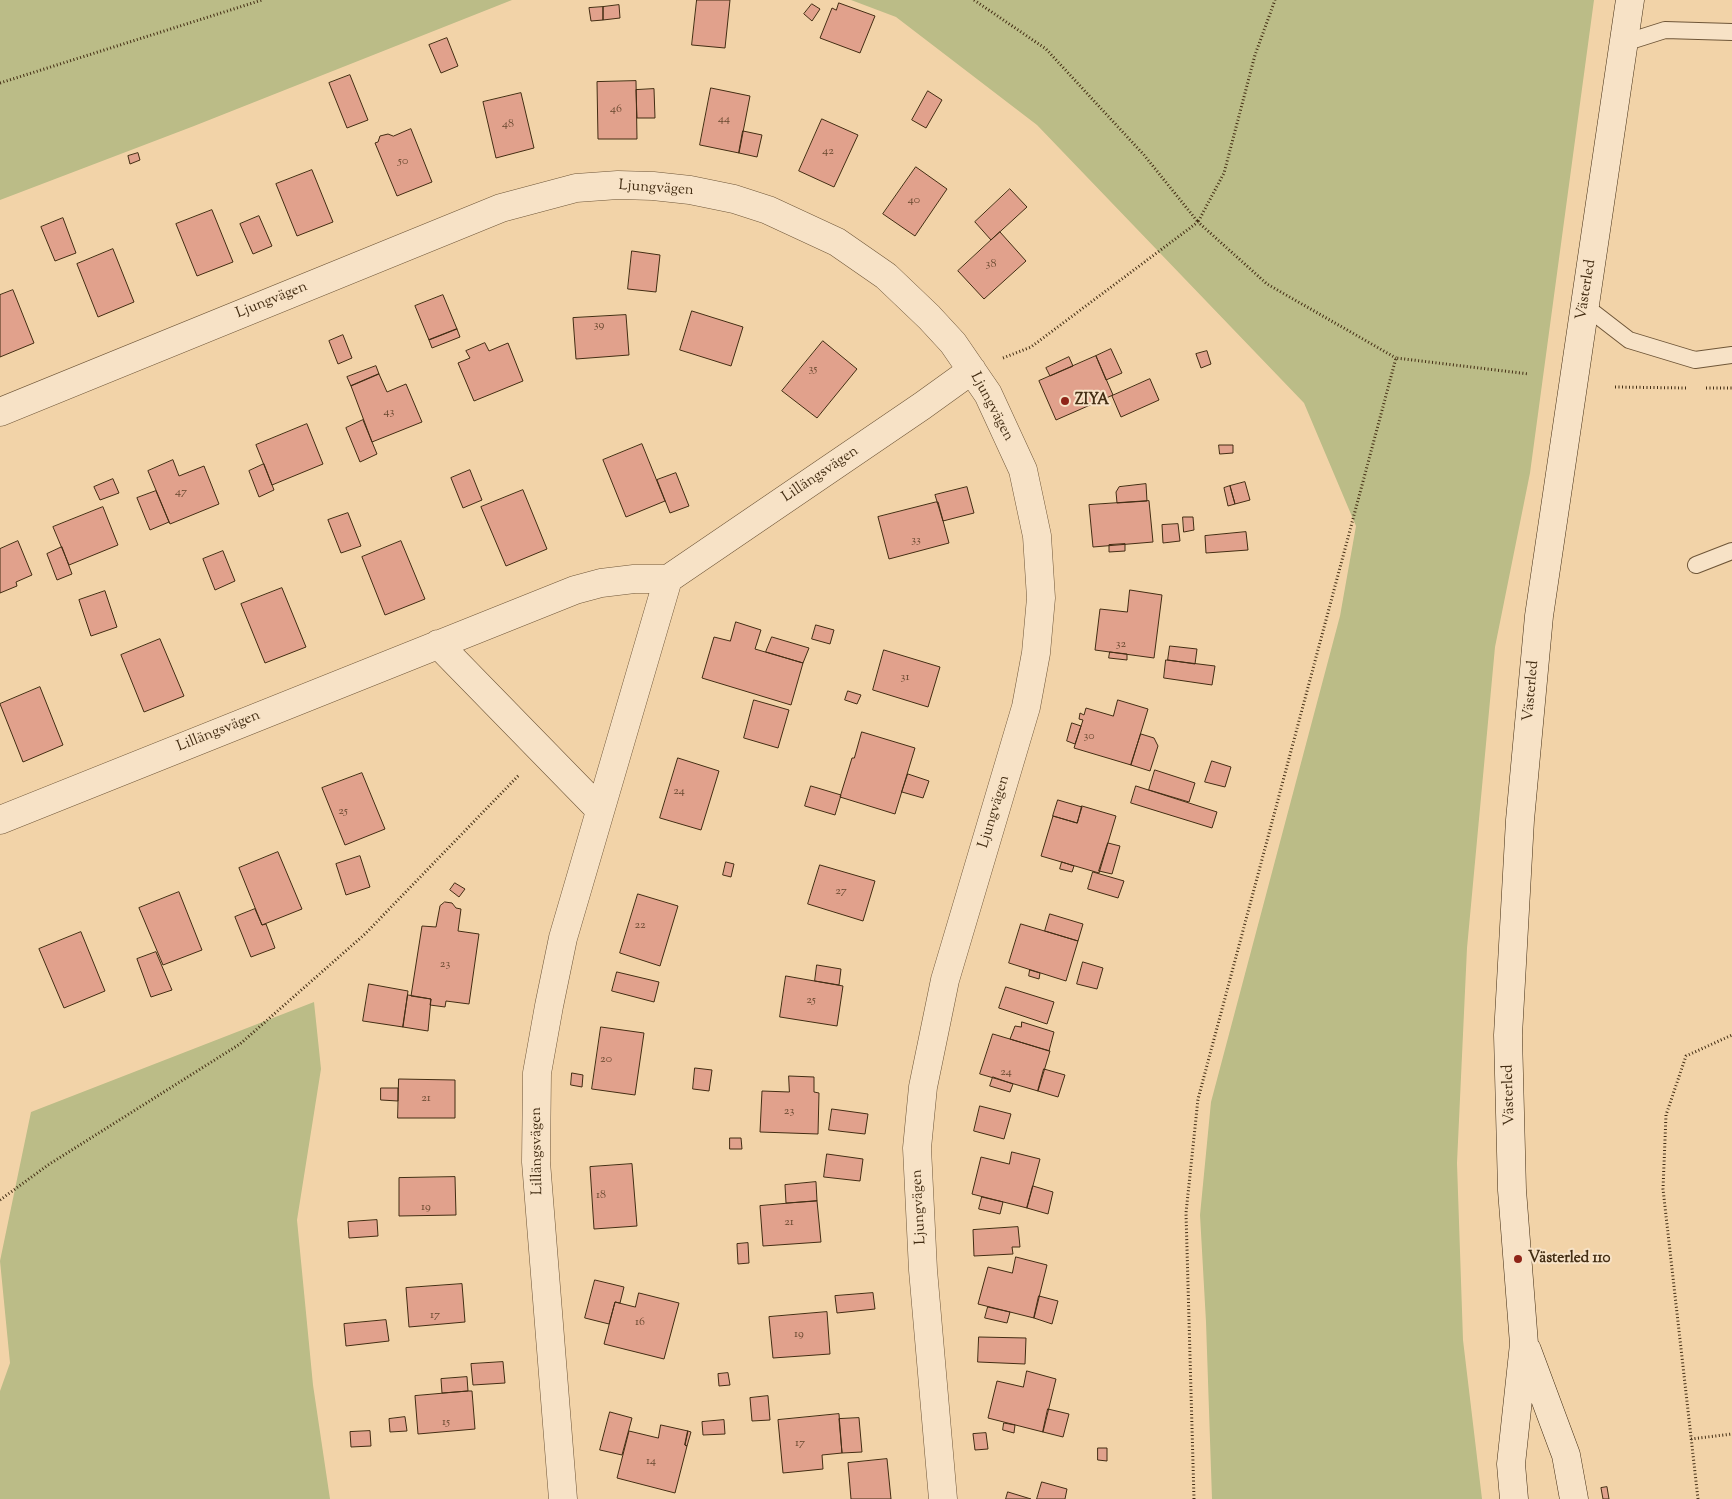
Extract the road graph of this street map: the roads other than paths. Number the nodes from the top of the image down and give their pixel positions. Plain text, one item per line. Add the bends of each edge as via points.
1 (1630, 0) edge
2 (1732, 32) edge
3 (1624, 43) junction
4 (1585, 306) junction
5 (1732, 355) edge
6 (972, 370) junction
7 (0, 412) edge
8 (1732, 551) edge
9 (1696, 566) dead end
10 (668, 579) junction
11 (438, 644) junction
12 (600, 810) junction
13 (0, 820) edge
14 (1524, 1344) junction
15 (563, 1499) edge
16 (943, 1499) edge
17 (1514, 1499) edge
18 (1574, 1499) edge

1 - 3 street, Västerled
2 - 3 lane via 1665,30
3 - 4 street, Västerled
4 - 5 lane via 1629,340 1695,360
4 - 14 street, Västerled via 1539,616 1520,820 1508,1035 1512,1190
6 - 7 street, Ljungvägen via 929,316 886,276 837,242 768,210 734,199 690,190 618,185 576,188 501,208
6 - 10 street, Lillängsvägen
6 - 16 street, Ljungvägen via 988,394 1023,470 1037,536 1041,598 1036,653 1026,707 945,980 923,1087 917,1148 923,1270
8 - 9 lane
10 - 11 street, Lillängsvägen via 601,583
10 - 12 street, Lillängsvägen
11 - 12 street
11 - 13 street, Lillängsvägen
12 - 15 street, Lillängsvägen via 563,938 537,1073 536,1162
14 - 17 street, Västerled via 1511,1464
14 - 18 street, Västerled via 1566,1455

